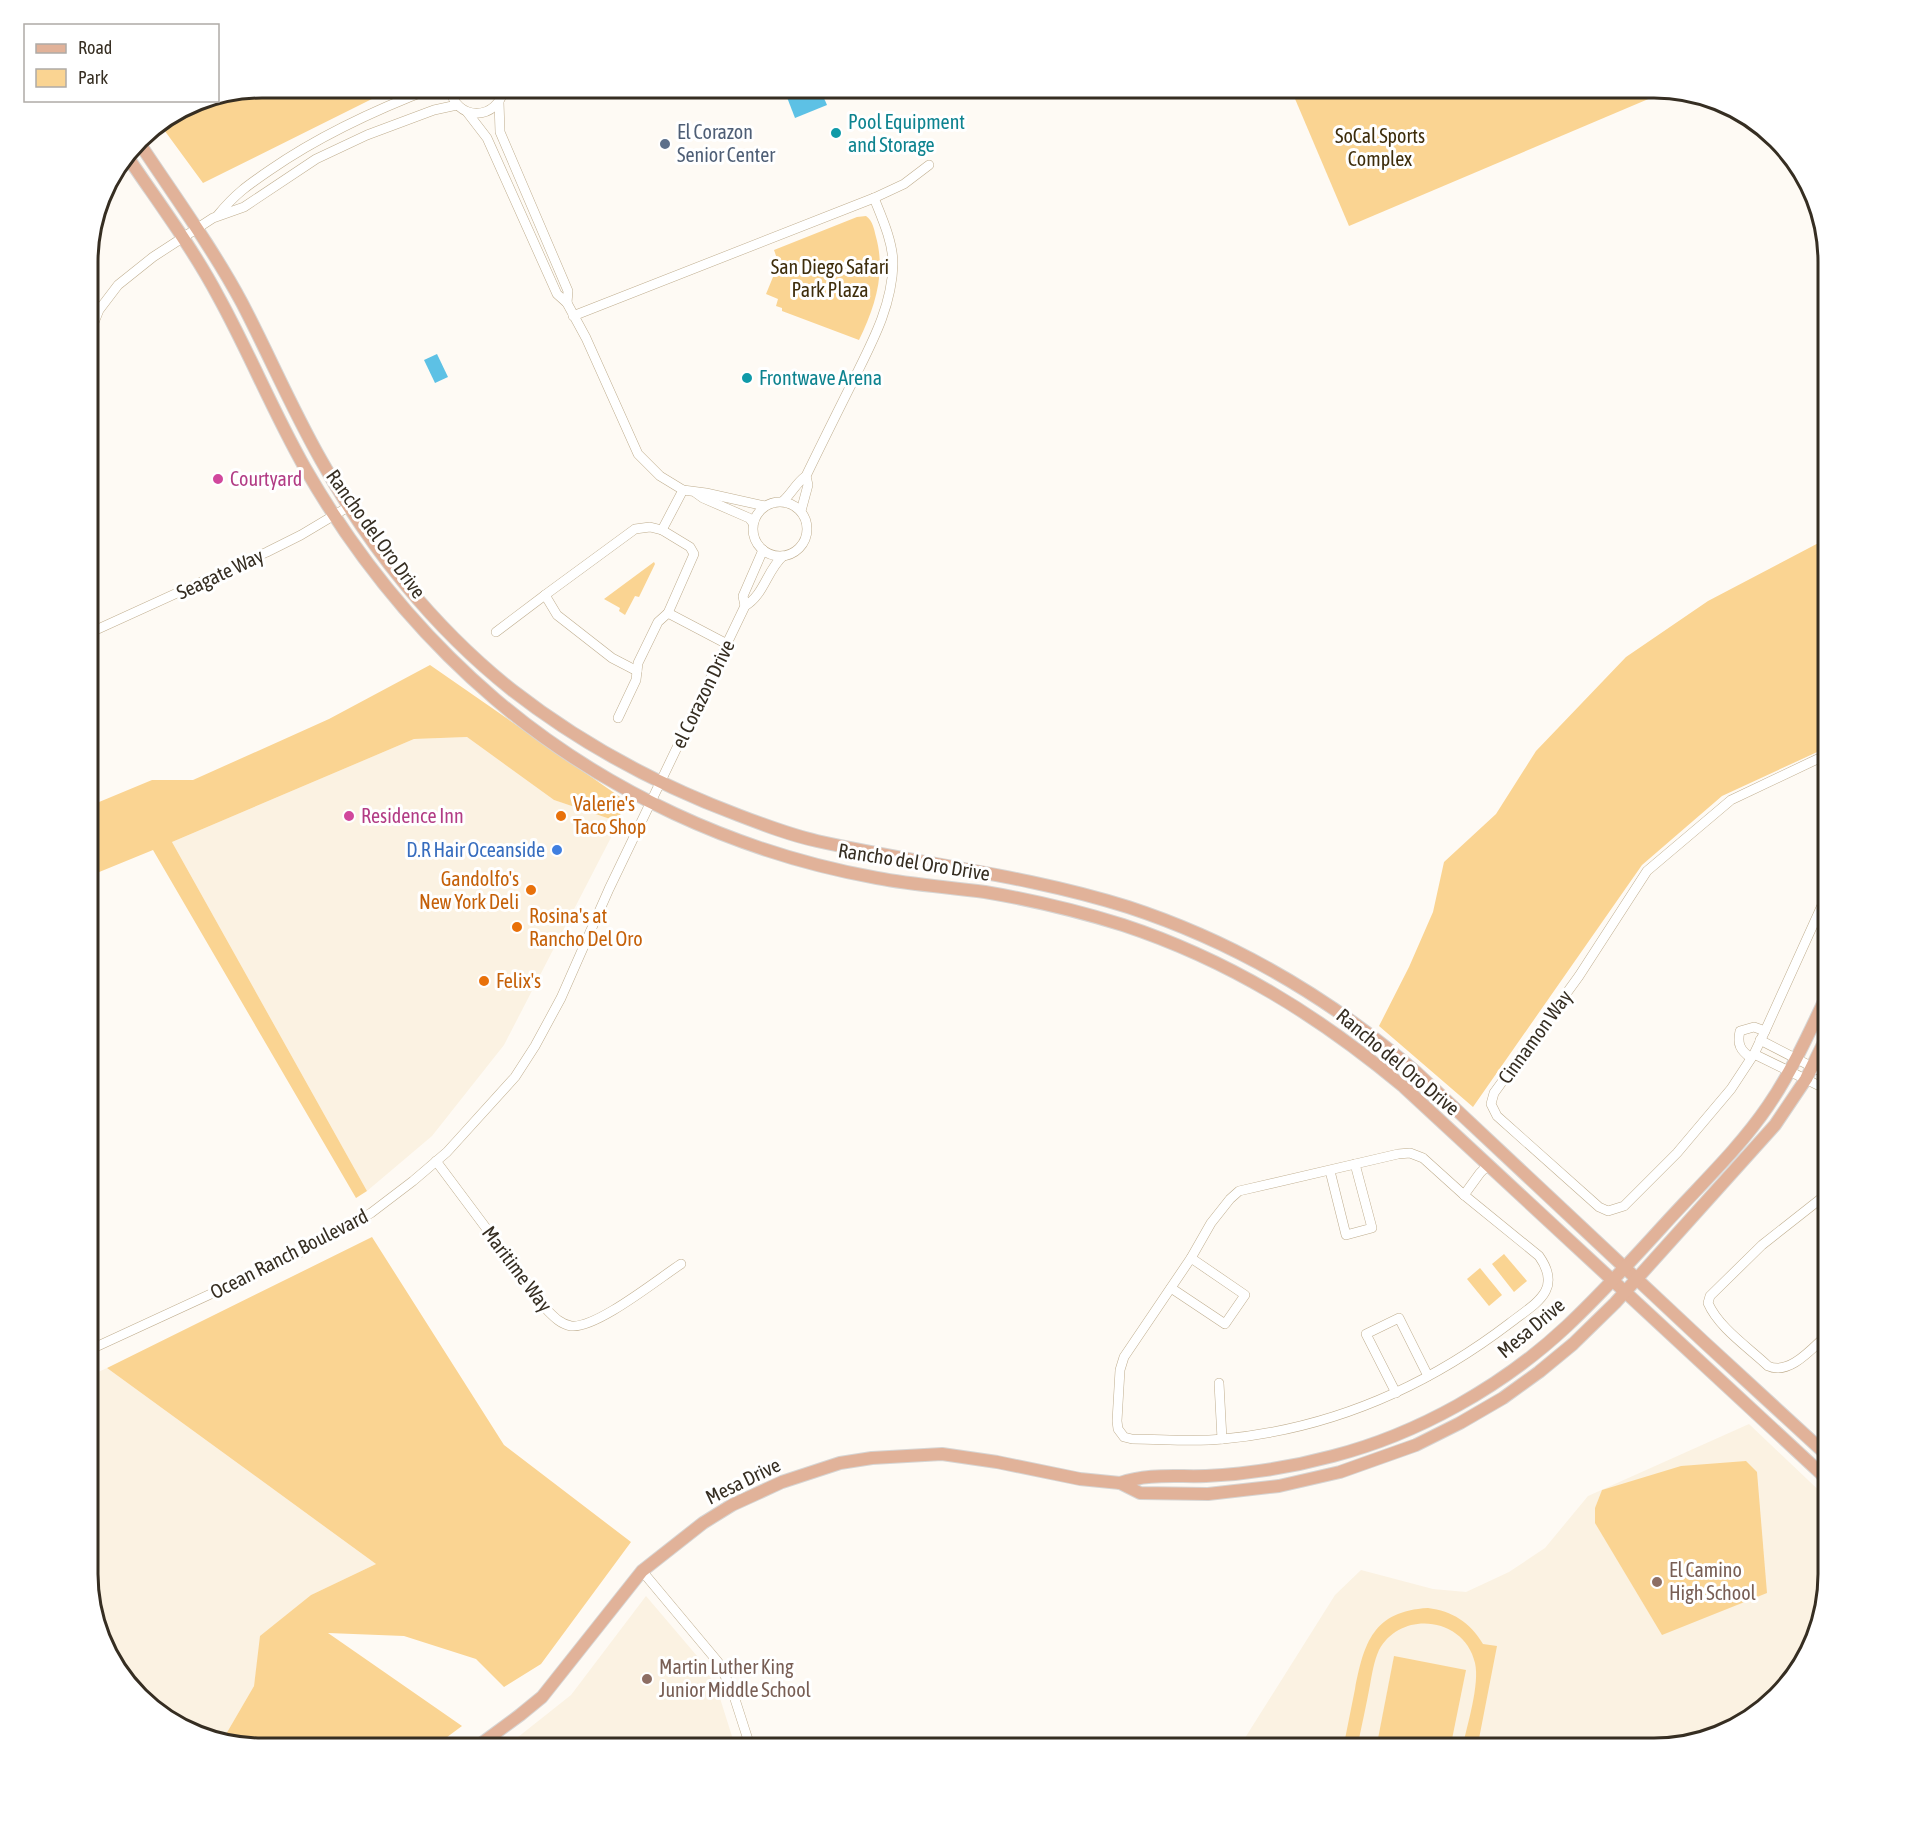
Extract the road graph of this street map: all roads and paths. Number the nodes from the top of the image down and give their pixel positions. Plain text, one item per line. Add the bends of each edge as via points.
1 (406, 98) edge
2 (453, 98) edge
3 (500, 98) edge
4 (499, 102) junction
5 (457, 105) junction
6 (467, 112) junction
7 (143, 149) edge
8 (131, 162) edge
9 (929, 165) dead end
10 (874, 198) junction
11 (218, 215) junction
12 (196, 229) junction
13 (182, 239) junction
14 (567, 303) junction
15 (98, 312) edge
16 (573, 316) junction
17 (806, 476) junction
18 (683, 490) junction
19 (694, 491) junction
20 (783, 501) junction
21 (765, 506) junction
22 (348, 507) junction
23 (801, 511) junction
24 (334, 516) junction
25 (753, 523) junction
26 (662, 530) junction
27 (763, 550) junction
28 (783, 556) junction
29 (545, 595) junction
30 (745, 606) junction
31 (668, 614) junction
32 (98, 629) edge
33 (496, 632) dead end
34 (727, 644) junction
35 (637, 671) junction
36 (618, 718) dead end
37 (1817, 759) edge
38 (661, 782) junction
39 (651, 802) junction
40 (1818, 915) edge
41 (1818, 1015) edge
42 (1765, 1031) junction
43 (1760, 1040) junction
44 (1818, 1055) edge
45 (1752, 1056) junction
46 (1797, 1058) junction
47 (1812, 1066) junction
48 (1818, 1069) edge
49 (1790, 1071) junction
50 (1806, 1079) junction
51 (1818, 1085) edge
52 (1437, 1118) junction
53 (1498, 1150) junction
54 (436, 1161) junction
55 (1355, 1164) junction
56 (1487, 1166) junction
57 (1330, 1171) junction
58 (1531, 1181) junction
59 (1464, 1195) junction
60 (1818, 1201) edge
61 (1191, 1258) junction
62 (681, 1264) dead end
63 (1625, 1267) junction
64 (1637, 1279) junction
65 (1612, 1281) junction
66 (1171, 1288) junction
67 (1625, 1293) junction
68 (1818, 1342) edge
69 (98, 1346) edge
70 (1428, 1376) junction
71 (1219, 1383) dead end
72 (1396, 1393) junction
73 (1222, 1439) junction
74 (1818, 1447) edge
75 (1818, 1471) edge
76 (1120, 1483) junction
77 (642, 1571) junction
78 (489, 1738) edge
79 (747, 1738) edge

1 - 11 street via 339,127 297,151 234,196
2 - 5 street
3 - 4 street
4 - 6 street via 488,111
4 - 14 street via 500,132 568,291
5 - 6 street
5 - 11 street via 367,135 316,159 244,207
6 - 14 street via 487,138 557,294
7 - 12 main road, Rancho del Oro Drive
8 - 13 main road, Rancho del Oro Drive
9 - 10 street via 904,184
10 - 16 street
10 - 17 street via 893,261 891,287 871,346
11 - 12 street
12 - 13 street
12 - 22 main road, Rancho del Oro Drive via 241,302
13 - 15 street via 135,270
13 - 24 main road, Rancho del Oro Drive via 219,298 304,467
14 - 16 street
16 - 18 street via 638,454 660,476
17 - 20 street
17 - 23 street via 808,484
18 - 19 street
18 - 26 street
19 - 21 street
19 - 25 street
20 - 21 street
20 - 23 street
21 - 25 street
22 - 24 street, Seagate Way
22 - 38 main road, Rancho del Oro Drive via 421,602 495,675 580,737
23 - 28 street via 807,525 806,537 798,549
24 - 32 street, Seagate Way via 267,552
24 - 39 main road, Rancho del Oro Drive via 386,587 475,681 563,750
25 - 27 street via 754,538
26 - 29 street via 635,529
26 - 31 street via 690,547 694,554
27 - 28 street
27 - 30 street, el Corazon Drive via 742,596
28 - 30 street, el Corazon Drive via 754,601
29 - 33 street
29 - 35 street via 557,615 612,658
30 - 34 street, el Corazon Drive
31 - 34 street
31 - 35 street via 658,622
34 - 38 street, el Corazon Drive
35 - 36 street
37 - 45 street, Cinnamon Way via 1731,800 1647,871 1579,976 1494,1093 1491,1104 1497,1116 1608,1211 1624,1206 1677,1153 1731,1089
38 - 39 street, Ocean Ranch Boulevard
38 - 53 main road, Rancho del Oro Drive via 796,835 1086,895 1200,935 1259,963 1332,1006 1416,1072
39 - 52 main road, Rancho del Oro Drive via 713,831 805,862 877,878 1032,901 1123,925 1169,942 1255,983 1330,1029 1360,1050
39 - 54 street, Ocean Ranch Boulevard via 535,1046 515,1077
40 - 42 street, Cinnamon Way
41 - 46 main road, Mesa Drive
42 - 43 street, Cinnamon Way
42 - 45 street via 1740,1031 1739,1046
43 - 45 street, Cinnamon Way
43 - 46 street
44 - 47 main road, Mesa Drive
45 - 49 street
46 - 47 street
46 - 49 main road, Mesa Drive
47 - 48 street
47 - 50 main road, Mesa Drive
49 - 50 street
49 - 63 main road, Mesa Drive via 1739,1143
50 - 51 street
50 - 64 main road, Mesa Drive via 1755,1150
52 - 53 main road via 1488,1153
52 - 56 main road, Rancho del Oro Drive
53 - 58 main road, Rancho del Oro Drive
54 - 62 street, Maritime Way via 558,1322 573,1326 599,1319
54 - 69 street, Ocean Ranch Boulevard via 391,1199 332,1236
55 - 57 street
55 - 57 street via 1372,1228 1346,1235
55 - 59 street via 1410,1153 1423,1158
56 - 58 main road via 1502,1166
56 - 59 street
56 - 65 main road, Rancho del Oro Drive
57 - 61 street via 1239,1191 1211,1223
58 - 63 main road, Rancho del Oro Drive
59 - 70 street via 1539,1256 1549,1279 1547,1292 1481,1344
60 - 68 street via 1762,1245 1710,1296 1708,1303 1713,1314 1774,1369 1784,1369
61 - 66 street
61 - 66 street via 1245,1295 1225,1324
63 - 64 main road, Rancho del Oro Drive
63 - 65 main road, Mesa Drive
64 - 67 main road, Mesa Drive
64 - 74 main road, Rancho del Oro Drive
65 - 67 main road, Rancho del Oro Drive
65 - 76 main road, Mesa Drive via 1566,1327 1491,1385 1424,1422 1372,1444 1251,1472 1139,1476
66 - 73 street via 1124,1357 1118,1429 1124,1437 1132,1439
67 - 75 main road, Rancho del Oro Drive
67 - 76 main road, Mesa Drive via 1573,1344 1503,1398 1451,1428 1378,1460 1279,1486 1208,1494 1140,1493
70 - 72 street
70 - 72 street via 1399,1318 1366,1334
71 - 73 street
72 - 73 street via 1359,1409 1302,1425
76 - 77 main road, Mesa Drive via 942,1454 840,1463 782,1482 732,1505 684,1536
77 - 78 main road, Mesa Drive via 542,1696
77 - 79 street via 718,1662

